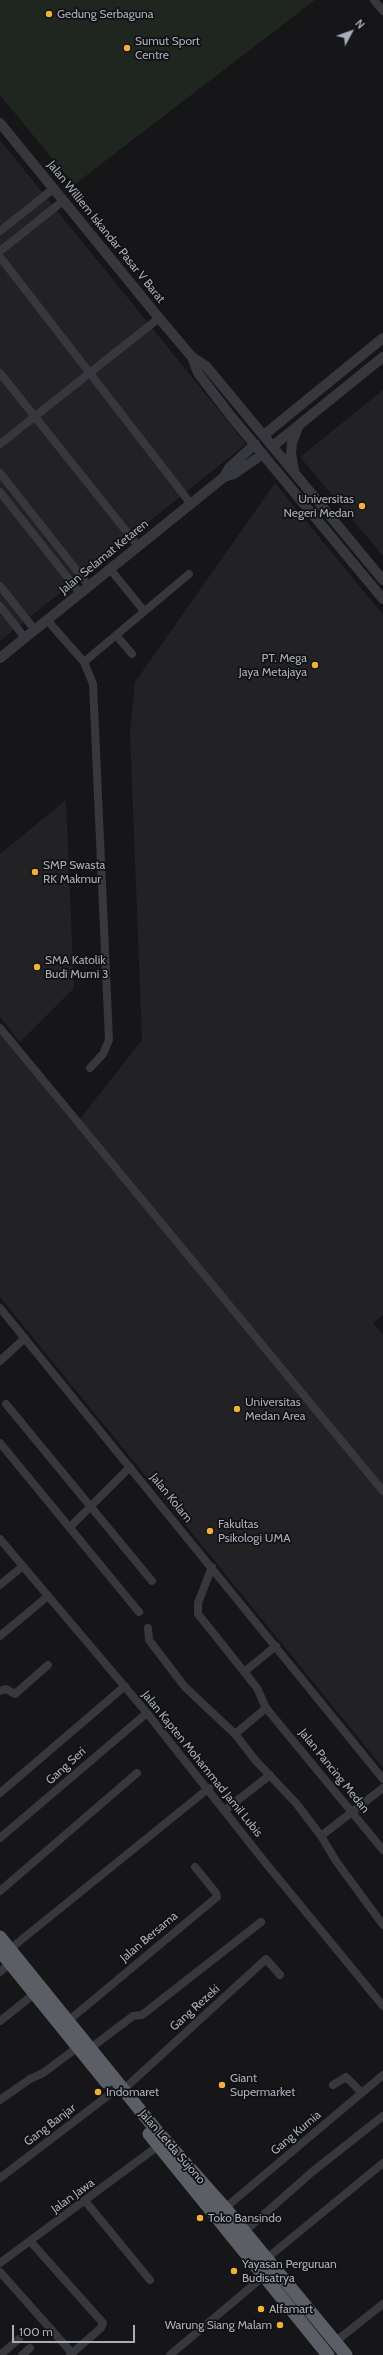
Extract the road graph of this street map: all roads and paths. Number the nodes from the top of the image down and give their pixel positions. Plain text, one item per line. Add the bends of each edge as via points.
1 (374, 0) edge
2 (383, 11) edge
3 (0, 123) edge
4 (53, 189) junction
5 (64, 201) junction
6 (0, 231) edge
7 (0, 251) edge
8 (0, 257) edge
9 (158, 318) junction
10 (382, 341) edge
11 (192, 357) junction
12 (383, 357) edge
13 (0, 373) edge
14 (90, 373) junction
15 (35, 417) junction
16 (299, 425) junction
17 (264, 435) junction
18 (0, 444) edge
19 (255, 444) junction
20 (273, 446) junction
21 (263, 454) junction
22 (0, 473) edge
23 (295, 473) junction
24 (224, 477) junction
25 (0, 492) edge
26 (191, 504) junction
27 (138, 546) junction
28 (110, 569) junction
29 (189, 574) dead end
30 (383, 580) edge
31 (89, 586) junction
32 (1, 591) edge
33 (80, 593) junction
34 (383, 599) edge
35 (0, 606) edge
36 (144, 611) junction
37 (47, 620) junction
38 (35, 630) junction
39 (116, 635) junction
40 (25, 638) junction
41 (132, 654) dead end
42 (0, 658) edge
43 (84, 662) junction
44 (0, 1028) edge
45 (90, 1068) dead end
46 (0, 1308) edge
47 (25, 1338) junction
48 (0, 1361) edge
49 (6, 1404) dead end
50 (0, 1443) edge
51 (130, 1467) junction
52 (383, 1491) edge
53 (91, 1507) junction
54 (70, 1527) junction
55 (0, 1539) edge
56 (23, 1566) junction
57 (212, 1567) junction
58 (152, 1581) dead end
59 (0, 1585) edge
60 (48, 1596) junction
61 (139, 1612) dead end
62 (148, 1628) dead end
63 (0, 1636) edge
64 (276, 1646) junction
65 (48, 1665) dead end
66 (244, 1672) junction
67 (125, 1686) junction
68 (0, 1691) edge
69 (266, 1708) junction
70 (147, 1713) junction
71 (235, 1734) junction
72 (137, 1773) dead end
73 (270, 1775) junction
74 (383, 1779) edge
75 (209, 1788) junction
76 (383, 1788) edge
77 (0, 1793) edge
78 (226, 1810) junction
79 (353, 1812) junction
80 (321, 1836) junction
81 (0, 1838) edge
82 (383, 1850) edge
83 (195, 1867) dead end
84 (0, 1891) edge
85 (261, 1922) dead end
86 (383, 1925) edge
87 (0, 1937) edge
88 (5, 1950) edge
89 (5, 1968) edge
90 (280, 1975) dead end
91 (34, 1994) junction
92 (383, 2006) edge
93 (0, 2021) edge
94 (68, 2021) junction
95 (84, 2050) junction
96 (383, 2075) edge
97 (333, 2085) dead end
98 (119, 2090) junction
99 (362, 2093) junction
100 (0, 2100) edge
101 (383, 2116) edge
102 (158, 2146) junction
103 (383, 2163) edge
104 (0, 2178) edge
105 (196, 2184) junction
106 (86, 2202) junction
107 (225, 2208) junction
108 (244, 2232) junction
109 (30, 2242) junction
110 (266, 2259) junction
111 (0, 2263) edge
112 (0, 2272) edge
113 (264, 2276) junction
114 (150, 2280) dead end
115 (383, 2304) edge
116 (319, 2323) junction
117 (309, 2332) junction
118 (19, 2339) dead end
119 (335, 2342) junction
120 (30, 2348) dead end
121 (71, 2354) edge
122 (171, 2354) edge
123 (0, 2355) edge
124 (22, 2355) edge
125 (328, 2355) edge
126 (346, 2355) edge

1 - 2 street
3 - 4 street, Jalan Williem Iskandar Pasar V Barat
4 - 5 street, Jalan Williem Iskandar Pasar V Barat
4 - 6 street
5 - 7 street
5 - 9 street, Jalan Williem Iskandar Pasar V Barat
8 - 14 street
9 - 11 street, Jalan Williem Iskandar Pasar V Barat
9 - 14 street
10 - 17 street
11 - 17 street, Jalan Williem Iskandar Pasar V Barat via 206,366
11 - 19 street, Jalan Williem Iskandar Pasar V Barat via 198,372
12 - 16 street
13 - 15 street
14 - 15 street
14 - 26 street
15 - 18 street
15 - 27 street
16 - 20 street
16 - 23 street via 292,443 291,458
17 - 20 street, Jalan Williem Iskandar Pasar V Barat
19 - 21 street, Jalan Williem Iskandar Pasar V Barat
19 - 24 street, Jalan Selamat Ketaren via 229,468
20 - 23 street, Jalan Williem Iskandar Pasar V Barat
21 - 24 street, Jalan Selamat Ketaren via 234,474
21 - 34 street, Jalan Williem Iskandar Pasar V Barat
22 - 31 street
23 - 30 street, Jalan Williem Iskandar Pasar V Barat
24 - 26 street, Jalan Selamat Ketaren
25 - 33 street
26 - 27 street, Jalan Selamat Ketaren
27 - 28 street, Jalan Selamat Ketaren
28 - 31 street, Jalan Selamat Ketaren
28 - 36 street
29 - 36 street
31 - 33 street, Jalan Selamat Ketaren
32 - 38 street
33 - 37 street, Jalan Selamat Ketaren
35 - 40 street
36 - 39 street
37 - 38 street, Jalan Selamat Ketaren
37 - 43 street
38 - 40 street, Jalan Selamat Ketaren
39 - 41 street
39 - 43 street
40 - 42 street, Jalan Selamat Ketaren
43 - 45 street via 93,684 109,1040 103,1054
44 - 52 street
46 - 47 street, Jalan Kolam
47 - 48 street
47 - 51 street, Jalan Kolam
49 - 53 street
50 - 54 street
51 - 53 street
51 - 57 street, Jalan Kolam
53 - 54 street
53 - 58 street
54 - 61 street
55 - 56 street, Jalan Kapten Mohammad Jamil Lubis
56 - 59 street
56 - 60 street, Jalan Kapten Mohammad Jamil Lubis
57 - 64 street, Jalan Kolam
57 - 66 street, Jalan Pancing Medan via 198,1603 198,1614
60 - 63 street
60 - 67 street, Jalan Kapten Mohammad Jamil Lubis
62 - 71 street via 150,1640 185,1686
64 - 66 street
64 - 74 street, Jalan Kolam
65 - 68 street via 15,1694 6,1689
66 - 69 street, Jalan Pancing Medan via 261,1695
67 - 70 street, Jalan Kapten Mohammad Jamil Lubis
67 - 77 street
69 - 71 street
69 - 79 street, Jalan Pancing Medan
70 - 75 street, Jalan Kapten Mohammad Jamil Lubis
70 - 81 street, Gang Seri
71 - 73 street
72 - 84 street
73 - 78 street
73 - 80 street
75 - 78 street, Jalan Kapten Mohammad Jamil Lubis
75 - 88 street
76 - 79 street
78 - 92 street, Jalan Kapten Mohammad Jamil Lubis
79 - 80 street
79 - 82 street, Jalan Pancing Medan
80 - 86 street
83 - 94 street, Jalan Bersama via 217,1897
85 - 95 street via 142,2015 133,2016
87 - 88 highway, Jalan Letda Sujono
88 - 89 highway, Jalan Letda Sujono
88 - 94 highway, Jalan Letda Sujono
89 - 91 highway, Jalan Letda Sujono
90 - 98 street, Gang Rezeki via 266,1959
91 - 93 street
91 - 95 highway, Jalan Letda Sujono
94 - 95 highway, Jalan Letda Sujono
95 - 98 highway, Jalan Letda Sujono
95 - 100 street via 30,2079
96 - 99 street, Gang Kurnia
97 - 99 street via 346,2076
98 - 102 highway, Jalan Letda Sujono
98 - 104 street, Gang Banjar
98 - 105 highway, Jalan Letda Sujono
99 - 107 street, Gang Kurnia
101 - 108 street via 312,2172
102 - 105 highway, Jalan Letda Sujono
102 - 106 street, Jalan Jawa
103 - 110 street
105 - 107 highway, Jalan Letda Sujono
105 - 113 highway, Jalan Letda Sujono
106 - 109 street, Jalan Jawa
106 - 114 street
107 - 108 highway, Jalan Letda Sujono
108 - 110 highway, Jalan Letda Sujono
109 - 111 street, Jalan Jawa
109 - 121 street via 103,2323 101,2328
110 - 116 highway, Jalan Letda Sujono
112 - 121 street
113 - 117 highway, Jalan Letda Sujono
113 - 122 street
115 - 119 street
116 - 117 highway
116 - 119 highway, Jalan Letda Sujono
117 - 125 highway, Jalan Letda Sujono
118 - 123 street
119 - 126 highway, Jalan Letda Sujono
120 - 124 street

